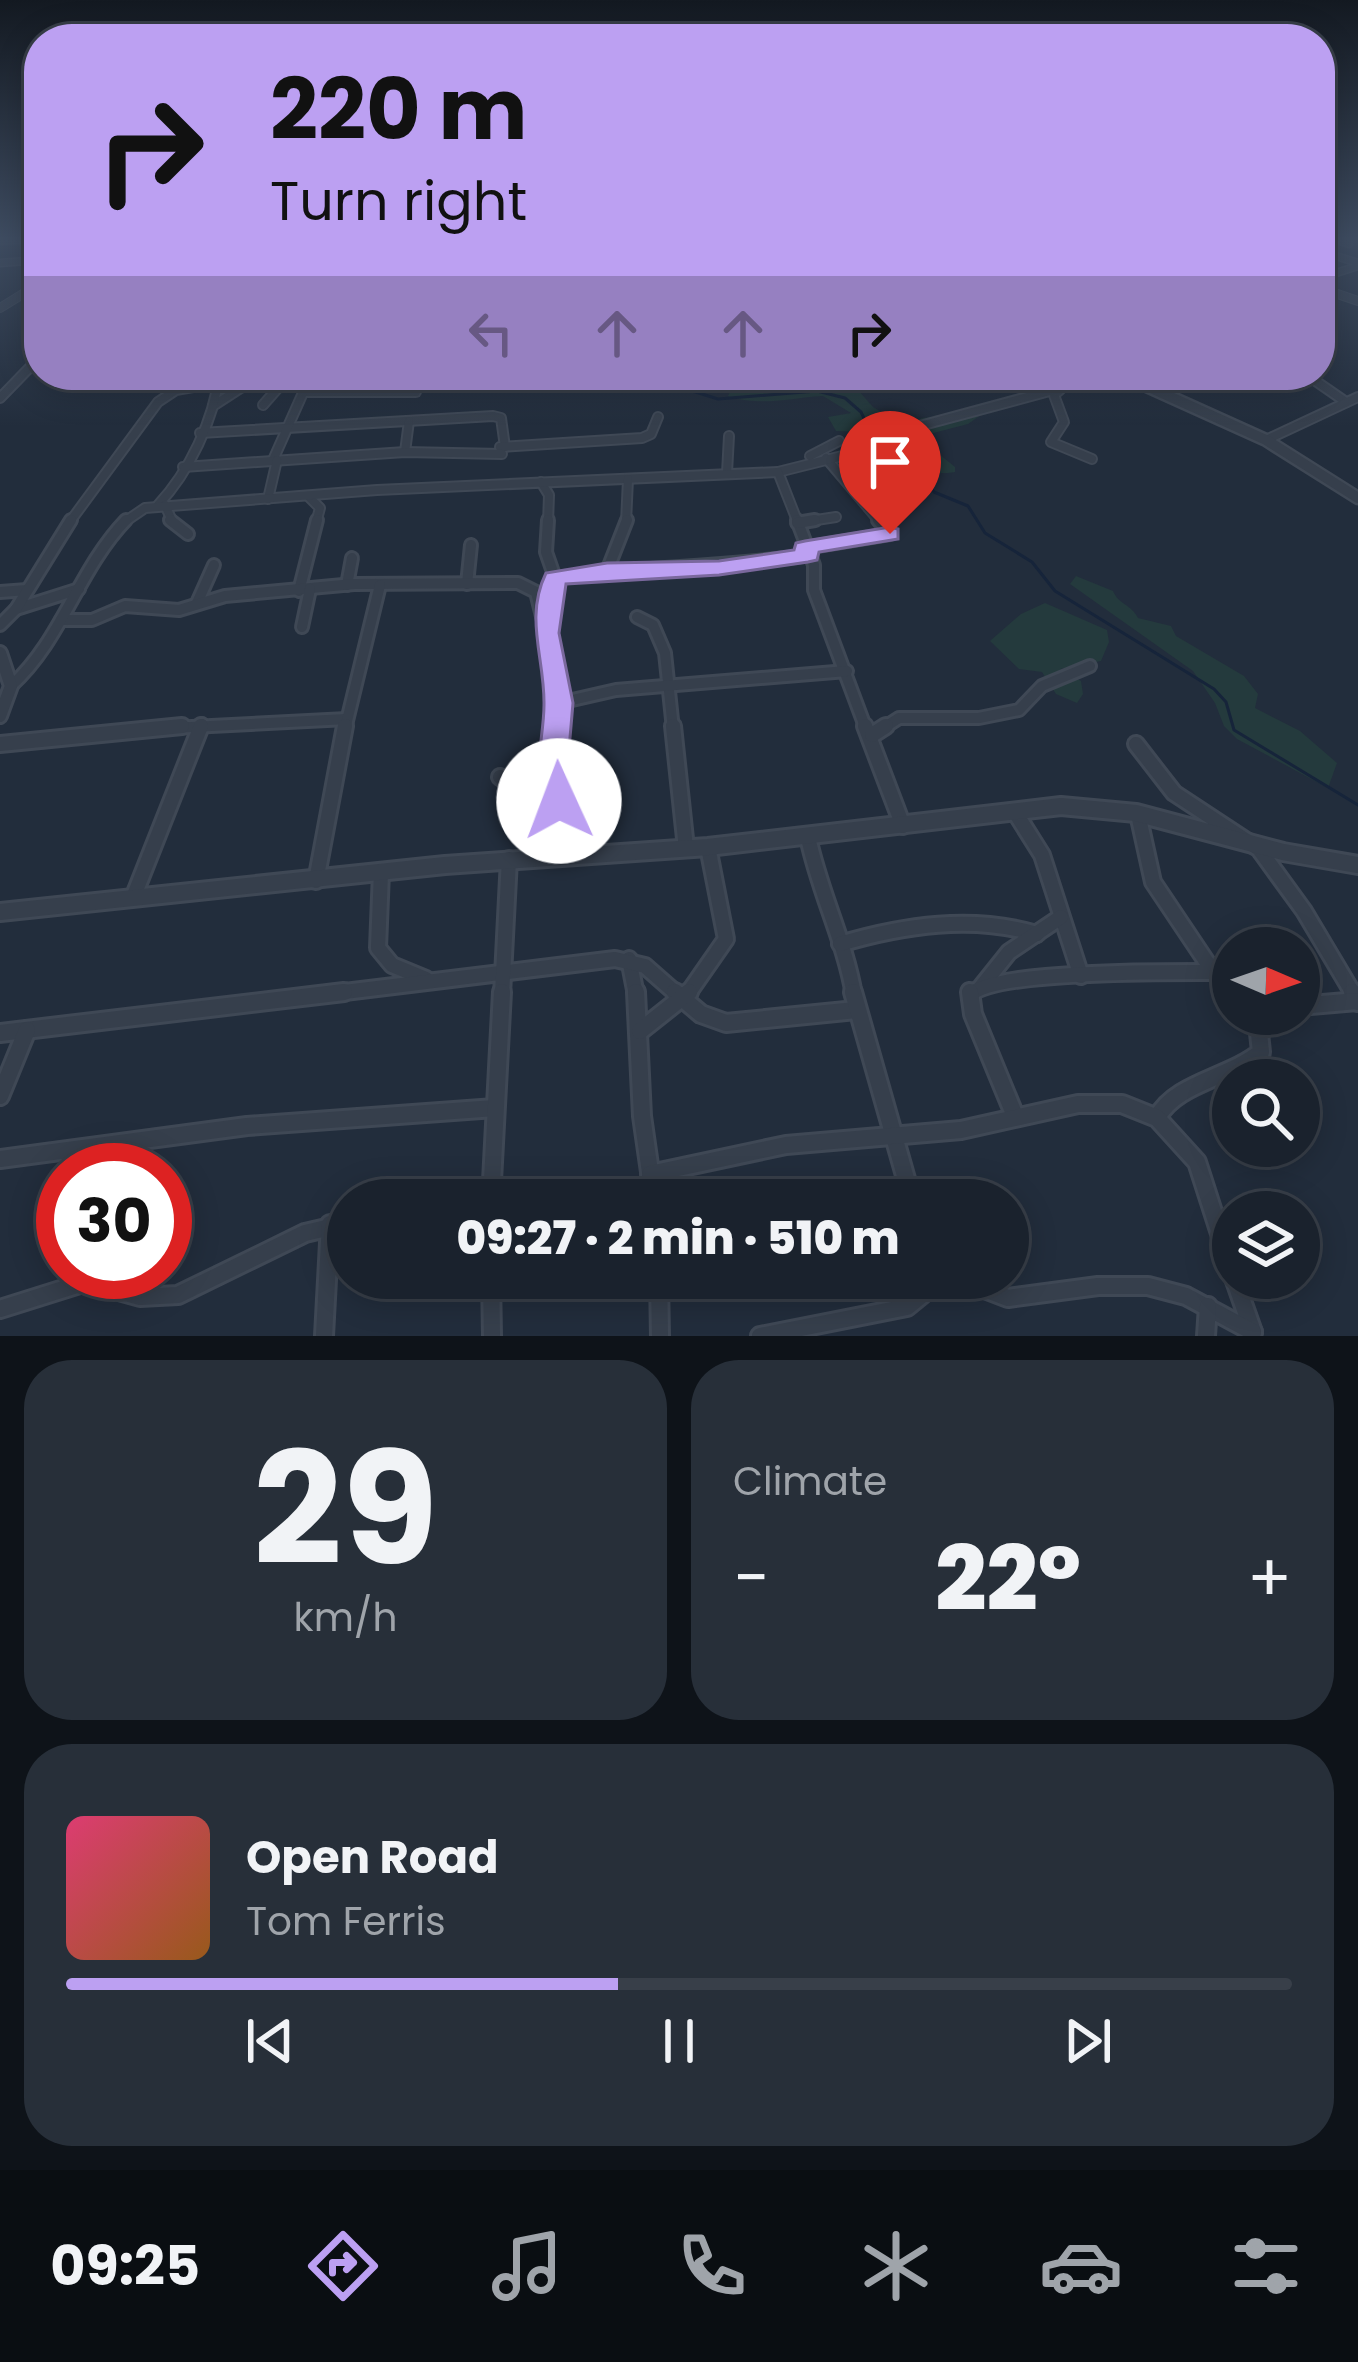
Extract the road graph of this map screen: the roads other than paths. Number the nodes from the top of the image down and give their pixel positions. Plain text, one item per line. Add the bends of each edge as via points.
1 (24, 373) edge
2 (0, 382) edge
3 (15, 382) junction
4 (176, 390) edge
5 (216, 390) edge
6 (238, 390) edge
7 (276, 390) edge
8 (306, 390) joint
9 (1047, 390) edge
10 (1060, 390) edge
11 (1155, 390) edge
12 (1330, 390) edge
13 (416, 392) dead end
14 (1358, 397) edge
15 (0, 398) edge
16 (1343, 398) junction
17 (263, 405) dead end
18 (213, 406) junction
19 (658, 416) dead end
20 (409, 422) junction
21 (916, 427) dead end
22 (290, 428) junction
23 (200, 433) junction
24 (729, 436) dead end
25 (1266, 440) junction
26 (839, 441) dead end
27 (506, 449) junction
28 (866, 450) dead end
29 (405, 452) junction
30 (826, 458) junction
31 (1092, 459) dead end
32 (275, 460) junction
33 (803, 462) junction
34 (183, 466) junction
35 (778, 472) junction
36 (727, 473) junction
37 (506, 475) junction
38 (628, 479) junction
39 (541, 482) junction
40 (306, 496) junction
41 (1358, 498) edge
42 (268, 499) junction
43 (161, 505) junction
44 (836, 518) dead end
45 (797, 524) junction
46 (188, 534) dead end
47 (470, 544) dead end
48 (807, 551) junction
49 (352, 558) dead end
50 (214, 565) dead end
51 (607, 571) junction
52 (555, 578) junction
53 (467, 584) junction
54 (346, 585) junction
55 (380, 585) junction
56 (80, 589) junction
57 (28, 590) junction
58 (304, 590) junction
59 (0, 592) edge
60 (197, 603) junction
61 (16, 609) junction
62 (637, 616) dead end
63 (61, 620) junction
64 (0, 625) edge
65 (302, 627) dead end
66 (546, 633) junction
67 (0, 653) edge
68 (1090, 666) dead end
69 (847, 670) junction
70 (11, 686) junction
71 (666, 688) junction
72 (559, 703) junction
73 (0, 716) edge
74 (347, 719) junction
75 (202, 724) junction
76 (872, 735) junction
77 (0, 744) edge
78 (1136, 745) dead end
79 (500, 777) dead end
80 (1015, 812) junction
81 (1138, 814) junction
82 (903, 826) junction
83 (560, 830) junction
84 (808, 837) junction
85 (708, 847) junction
86 (686, 848) junction
87 (1258, 849) junction
88 (559, 856) junction
89 (509, 859) junction
90 (1358, 865) edge
91 (381, 872) junction
92 (316, 881) junction
93 (132, 902) junction
94 (0, 912) edge
95 (1061, 916) junction
96 (1037, 934) junction
97 (840, 944) junction
98 (629, 959) junction
99 (1212, 970) joint
100 (502, 971) junction
101 (1081, 976) junction
102 (430, 981) junction
103 (981, 987) junction
104 (683, 998) junction
105 (1358, 1002) edge
106 (1320, 1005) edge
107 (856, 1010) junction
108 (27, 1030) junction
109 (640, 1031) junction
110 (0, 1033) edge
111 (1259, 1035) edge
112 (0, 1096) edge
113 (495, 1108) junction
114 (1015, 1116) junction
115 (1157, 1118) junction
116 (895, 1138) junction
117 (0, 1159) edge
118 (650, 1174) junction
119 (492, 1179) edge
120 (651, 1179) edge
121 (906, 1179) edge
122 (1212, 1208) edge
123 (327, 1228) edge
124 (1029, 1298) edge
125 (329, 1299) edge
126 (491, 1299) edge
127 (659, 1299) edge
128 (915, 1299) edge
129 (1242, 1299) edge
130 (1208, 1306) junction
131 (1, 1311) edge
132 (826, 1330) edge
133 (1253, 1334) edge
134 (324, 1336) edge
135 (492, 1336) edge
136 (660, 1336) edge
137 (760, 1336) edge
138 (1205, 1336) edge

1 - 3 street
2 - 3 street
3 - 15 street
4 - 57 street via 158,402
5 - 18 street
6 - 18 street
7 - 17 street
8 - 13 street
8 - 22 street
9 - 21 street
10 - 31 street via 1054,395 1064,422 1051,442
11 - 25 street
12 - 16 street
14 - 16 street
16 - 25 street
18 - 23 street
19 - 27 street via 642,439
20 - 22 street
20 - 27 street via 497,416
20 - 29 street
22 - 23 street
22 - 32 street
23 - 34 street
24 - 36 street
25 - 41 street
26 - 33 street
27 - 29 street
27 - 37 street
28 - 30 street
29 - 32 street
30 - 33 street
30 - 48 street via 890,534
32 - 34 street
32 - 42 street
33 - 35 street
34 - 43 street
35 - 36 street
35 - 45 street
36 - 38 street
37 - 39 street
37 - 40 street
38 - 39 street
38 - 51 street via 627,520
39 - 52 street via 549,495 546,552
40 - 42 street
40 - 58 street via 320,508
42 - 43 street
43 - 46 street
43 - 56 street via 123,520
44 - 45 street
45 - 48 street
47 - 53 street
48 - 51 street via 719,568
48 - 69 street
49 - 54 street
50 - 60 street
51 - 52 street
52 - 66 street
53 - 55 street
53 - 66 street via 532,588
54 - 55 street
54 - 58 street
55 - 74 street
56 - 61 street
56 - 63 street
57 - 59 street
57 - 61 street
58 - 60 street
58 - 65 street
60 - 63 street via 179,610 124,605 92,620
61 - 64 street
62 - 71 street via 657,630
63 - 70 street
66 - 72 street
67 - 70 street
68 - 76 street via 1042,686 1018,710 899,718
69 - 71 street
69 - 76 street
70 - 73 street
71 - 72 street via 586,693
71 - 86 street
72 - 83 street via 553,761
74 - 75 street
74 - 92 street
75 - 77 street
75 - 93 street
76 - 82 street
78 - 87 street via 1174,793
79 - 83 street via 528,790
80 - 81 street via 1079,806
80 - 82 street
80 - 95 street via 1042,855
81 - 87 street
81 - 99 street via 1156,896
82 - 84 street
83 - 88 street
84 - 85 street
84 - 97 street
85 - 86 street
85 - 104 street via 726,939
86 - 88 street
87 - 90 street
87 - 105 street
88 - 89 street
89 - 91 street
89 - 100 street
91 - 92 street
91 - 102 street via 378,948 392,965
92 - 93 street
93 - 94 street
95 - 96 street
95 - 101 street
96 - 97 street via 997,924 917,928
96 - 103 street via 1009,952
97 - 107 street
98 - 100 street
98 - 104 street via 651,967
98 - 109 street
99 - 101 street
100 - 102 street
100 - 113 street
101 - 103 street
102 - 108 street
103 - 114 street via 968,1000
104 - 107 street via 724,1022
104 - 109 street
105 - 106 street
107 - 116 street
108 - 110 street
108 - 112 street
109 - 118 street
111 - 115 street via 1261,1052 1217,1082 1166,1101
113 - 117 street via 314,1118
113 - 119 street
114 - 115 street via 1097,1103
114 - 116 street
115 - 122 street via 1197,1162
116 - 118 street via 786,1145
116 - 121 street
118 - 120 street
123 - 131 street via 178,1295 140,1298 86,1282
124 - 130 street via 1148,1286
125 - 134 street
126 - 135 street
127 - 136 street
128 - 132 street
129 - 133 street
130 - 133 street
130 - 138 street
132 - 137 street

